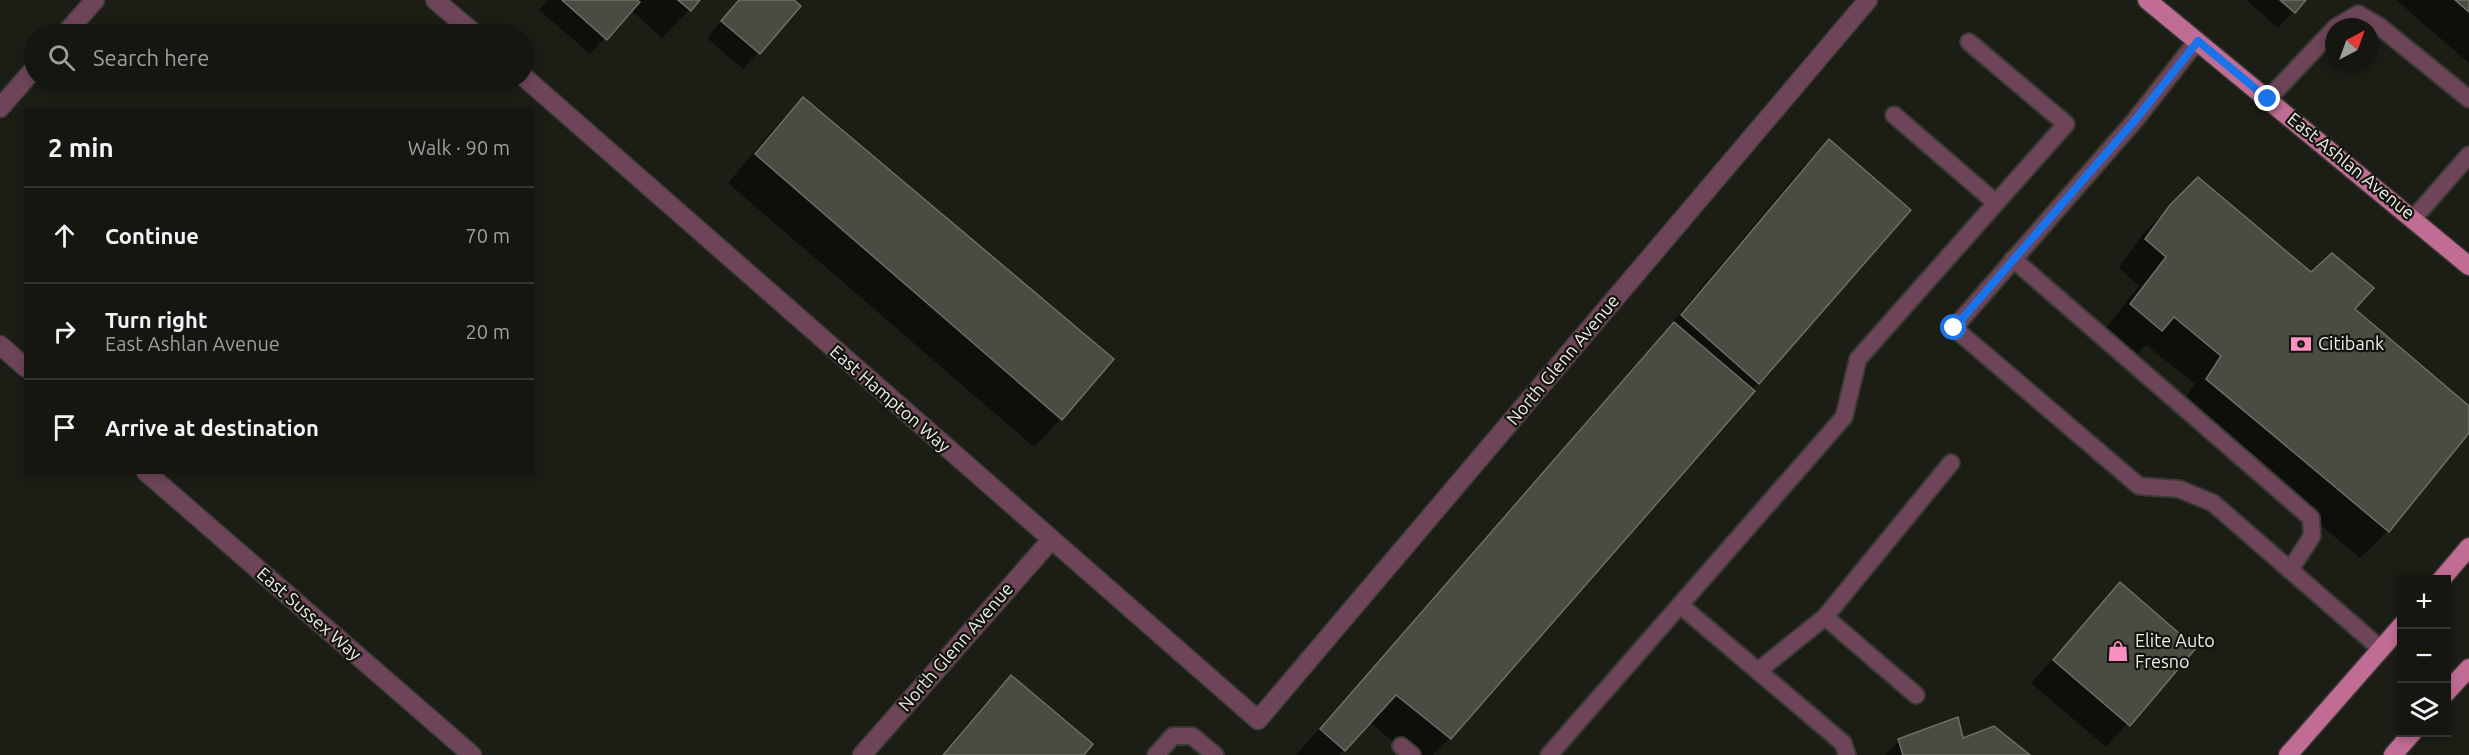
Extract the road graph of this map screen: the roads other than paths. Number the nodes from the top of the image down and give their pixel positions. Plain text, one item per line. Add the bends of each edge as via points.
1 (95, 0) edge
2 (435, 0) edge
3 (1868, 0) edge
4 (2147, 0) edge
5 (2351, 18) edge
6 (2365, 18) edge
7 (73, 24) edge
8 (463, 24) edge
9 (2379, 26) edge
10 (2325, 39) edge
11 (2198, 41) junction
12 (1969, 42) dead end
13 (24, 80) edge
14 (534, 86) edge
15 (2268, 99) junction
16 (2469, 99) edge
17 (0, 108) edge
18 (1894, 115) dead end
19 (2469, 155) edge
20 (1996, 203) junction
21 (2414, 218) junction
22 (2013, 259) junction
23 (2469, 266) edge
24 (0, 345) edge
25 (24, 366) edge
26 (1951, 463) dead end
27 (148, 474) edge
28 (1051, 540) junction
29 (2469, 547) edge
30 (2290, 570) junction
31 (2444, 575) edge
32 (1680, 605) junction
33 (1825, 617) junction
34 (2398, 629) edge
35 (2380, 649) junction
36 (2469, 668) edge
37 (1758, 671) junction
38 (2451, 688) edge
39 (1916, 695) dead end
40 (1258, 720) joint
41 (2409, 737) edge
42 (472, 755) edge
43 (862, 755) edge
44 (1156, 755) edge
45 (1215, 755) edge
46 (1549, 755) edge
47 (1847, 755) edge
48 (2288, 755) edge
49 (2393, 755) edge

1 - 7 street
2 - 8 street
3 - 40 street, North Glenn Avenue
4 - 11 main road, East Ashlan Avenue
5 - 6 lane via 2358,14
9 - 16 lane
10 - 15 lane
11 - 15 main road, East Ashlan Avenue
11 - 22 lane via 2136,119
12 - 20 lane via 2066,124
13 - 17 street
14 - 28 street, East Hampton Way
15 - 21 main road, East Ashlan Avenue
18 - 20 lane
19 - 21 lane
20 - 32 lane via 1858,359 1844,417
21 - 23 main road, East Ashlan Avenue
22 - 30 lane via 2311,518 2312,536
22 - 30 lane via 1954,328 2139,486 2179,489 2213,503
24 - 25 street
26 - 33 lane
27 - 42 street, East Sussex Way
28 - 40 street, East Hampton Way
28 - 43 street, North Glenn Avenue
29 - 31 main road
30 - 35 lane
32 - 37 lane
32 - 46 lane
33 - 37 lane
33 - 39 lane
34 - 35 main road
35 - 48 main road
36 - 38 main road
37 - 47 lane via 1843,743
41 - 49 main road
44 - 45 lane via 1173,735 1192,735

